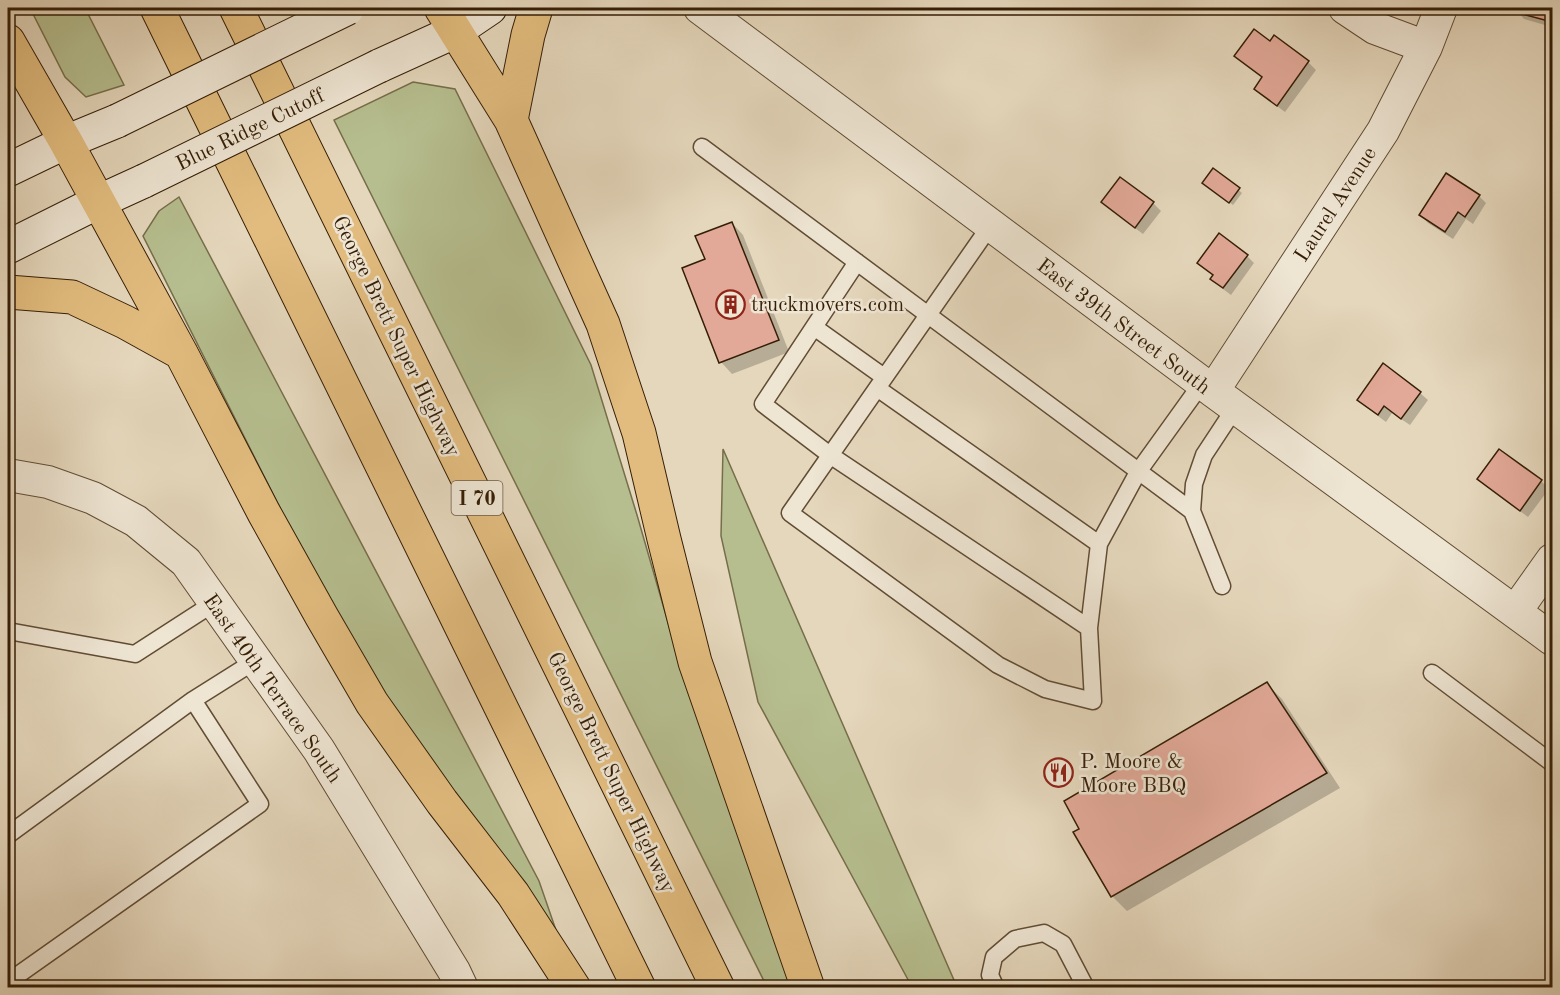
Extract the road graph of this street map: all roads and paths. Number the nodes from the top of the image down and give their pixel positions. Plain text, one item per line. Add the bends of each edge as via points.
1 (157, 8) edge
2 (236, 8) edge
3 (348, 8) edge
4 (490, 8) edge
5 (536, 8) edge
6 (700, 8) edge
7 (1345, 8) edge
8 (1441, 8) edge
9 (448, 19) edge
10 (8, 41) edge
11 (1426, 47) junction
12 (511, 120) junction
13 (66, 142) junction
14 (702, 147) dead end
15 (8, 170) edge
16 (98, 202) junction
17 (990, 226) junction
18 (8, 247) edge
19 (857, 262) junction
20 (8, 292) edge
21 (928, 315) junction
22 (814, 327) junction
23 (181, 353) junction
24 (881, 383) junction
25 (1217, 394) junction
26 (830, 455) junction
27 (1138, 472) junction
28 (8, 475) edge
29 (1192, 511) junction
30 (1100, 544) junction
31 (1552, 560) edge
32 (1222, 586) dead end
33 (214, 603) junction
34 (1515, 612) junction
35 (1089, 628) junction
36 (8, 631) edge
37 (1552, 639) edge
38 (255, 661) junction
39 (1432, 673) dead end
40 (193, 700) junction
41 (1552, 763) edge
42 (8, 835) edge
43 (8, 982) edge
44 (462, 987) edge
45 (574, 987) edge
46 (639, 987) edge
47 (718, 987) edge
48 (808, 987) edge
49 (996, 987) edge
50 (1086, 987) edge

1 - 46 highway
2 - 47 highway, George Brett Super Highway / I 70
3 - 13 main road, bridge
4 - 9 main road, Blue Ridge Cutoff
5 - 12 highway
6 - 17 street, East 39th Street South
7 - 11 street via 1375,28
8 - 11 street, Laurel Avenue
9 - 12 highway
9 - 16 main road, Blue Ridge Cutoff, bridge via 379,66
10 - 13 highway
11 - 25 street, Laurel Avenue via 1383,131
12 - 48 highway via 603,324 639,433 695,662
13 - 15 main road
13 - 16 highway
14 - 19 lane
16 - 18 main road, Blue Ridge Cutoff
16 - 23 highway
17 - 21 lane
17 - 25 street, East 39th Street South
19 - 21 lane
19 - 22 lane
20 - 23 highway via 72,297
21 - 24 lane
21 - 27 lane
22 - 24 lane
22 - 26 lane via 763,404
23 - 45 highway via 264,513 372,703 513,894
24 - 26 lane
24 - 30 lane
25 - 27 lane
25 - 29 lane via 1194,484
25 - 34 street, East 39th Street South
26 - 35 lane
26 - 35 lane via 790,513 998,665 1045,689 1093,700
27 - 29 lane
27 - 30 lane
28 - 33 street, East 40th Terrace South via 48,482 93,498 136,521 186,562
29 - 32 lane
30 - 35 lane
31 - 34 street
33 - 36 lane via 135,654
33 - 38 street, East 40th Terrace South
34 - 37 street, East 39th Street South
38 - 40 lane
38 - 44 street, East 40th Terrace South via 319,750
39 - 41 lane
40 - 42 lane
40 - 43 lane via 260,804
49 - 50 lane via 990,975 994,957 1015,939 1044,933 1063,944

